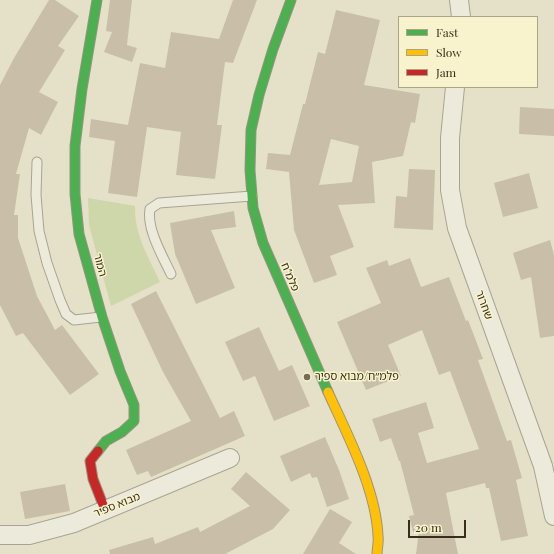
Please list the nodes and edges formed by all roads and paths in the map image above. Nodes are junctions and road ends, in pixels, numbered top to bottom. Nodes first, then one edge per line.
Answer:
1 (97, 0) edge
2 (291, 0) edge
3 (460, 0) edge
4 (461, 16) edge
5 (455, 88) edge
6 (37, 162) dead end
7 (252, 196) junction
8 (171, 274) dead end
9 (102, 317) junction
10 (230, 458) dead end
11 (105, 510) junction
12 (554, 516) edge
13 (0, 535) edge
14 (377, 554) edge

1 - 9 street, המור
2 - 7 street, פלמ"ח
3 - 4 street
5 - 12 street, שחרור
6 - 9 lane
7 - 8 lane
7 - 14 street, פלמ"ח
9 - 11 street, המור
10 - 11 street, מבוא ספיר
11 - 13 street, מבוא ספיר

